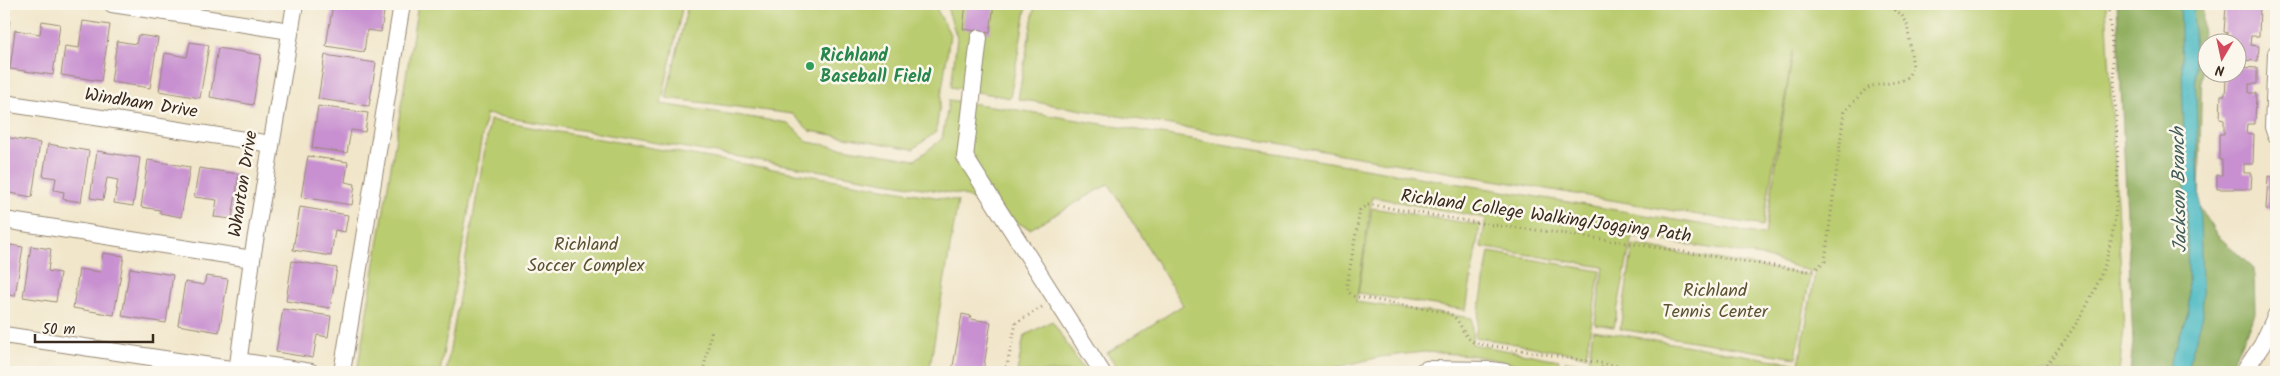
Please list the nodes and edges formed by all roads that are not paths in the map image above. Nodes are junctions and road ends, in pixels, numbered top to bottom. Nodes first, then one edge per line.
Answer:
1 (112, 4) edge
2 (295, 4) edge
3 (402, 4) edge
4 (290, 31) junction
5 (979, 38) dead end
6 (2276, 53) edge
7 (4, 103) edge
8 (2276, 136) edge
9 (271, 144) junction
10 (4, 220) edge
11 (252, 259) junction
12 (2276, 315) edge
13 (4, 335) edge
14 (237, 368) edge
15 (311, 372) edge
16 (342, 372) edge
17 (1102, 372) edge
18 (1422, 372) edge
19 (1496, 372) edge
20 (2244, 372) edge

1 - 4 street
2 - 4 street, Wharton Drive
3 - 16 street
4 - 9 street, Wharton Drive
5 - 17 street
6 - 8 street
7 - 9 street, Windham Drive
9 - 11 street, Wharton Drive
10 - 11 street
11 - 14 street, Wharton Drive
12 - 20 street
13 - 14 street
14 - 15 street
18 - 19 street

